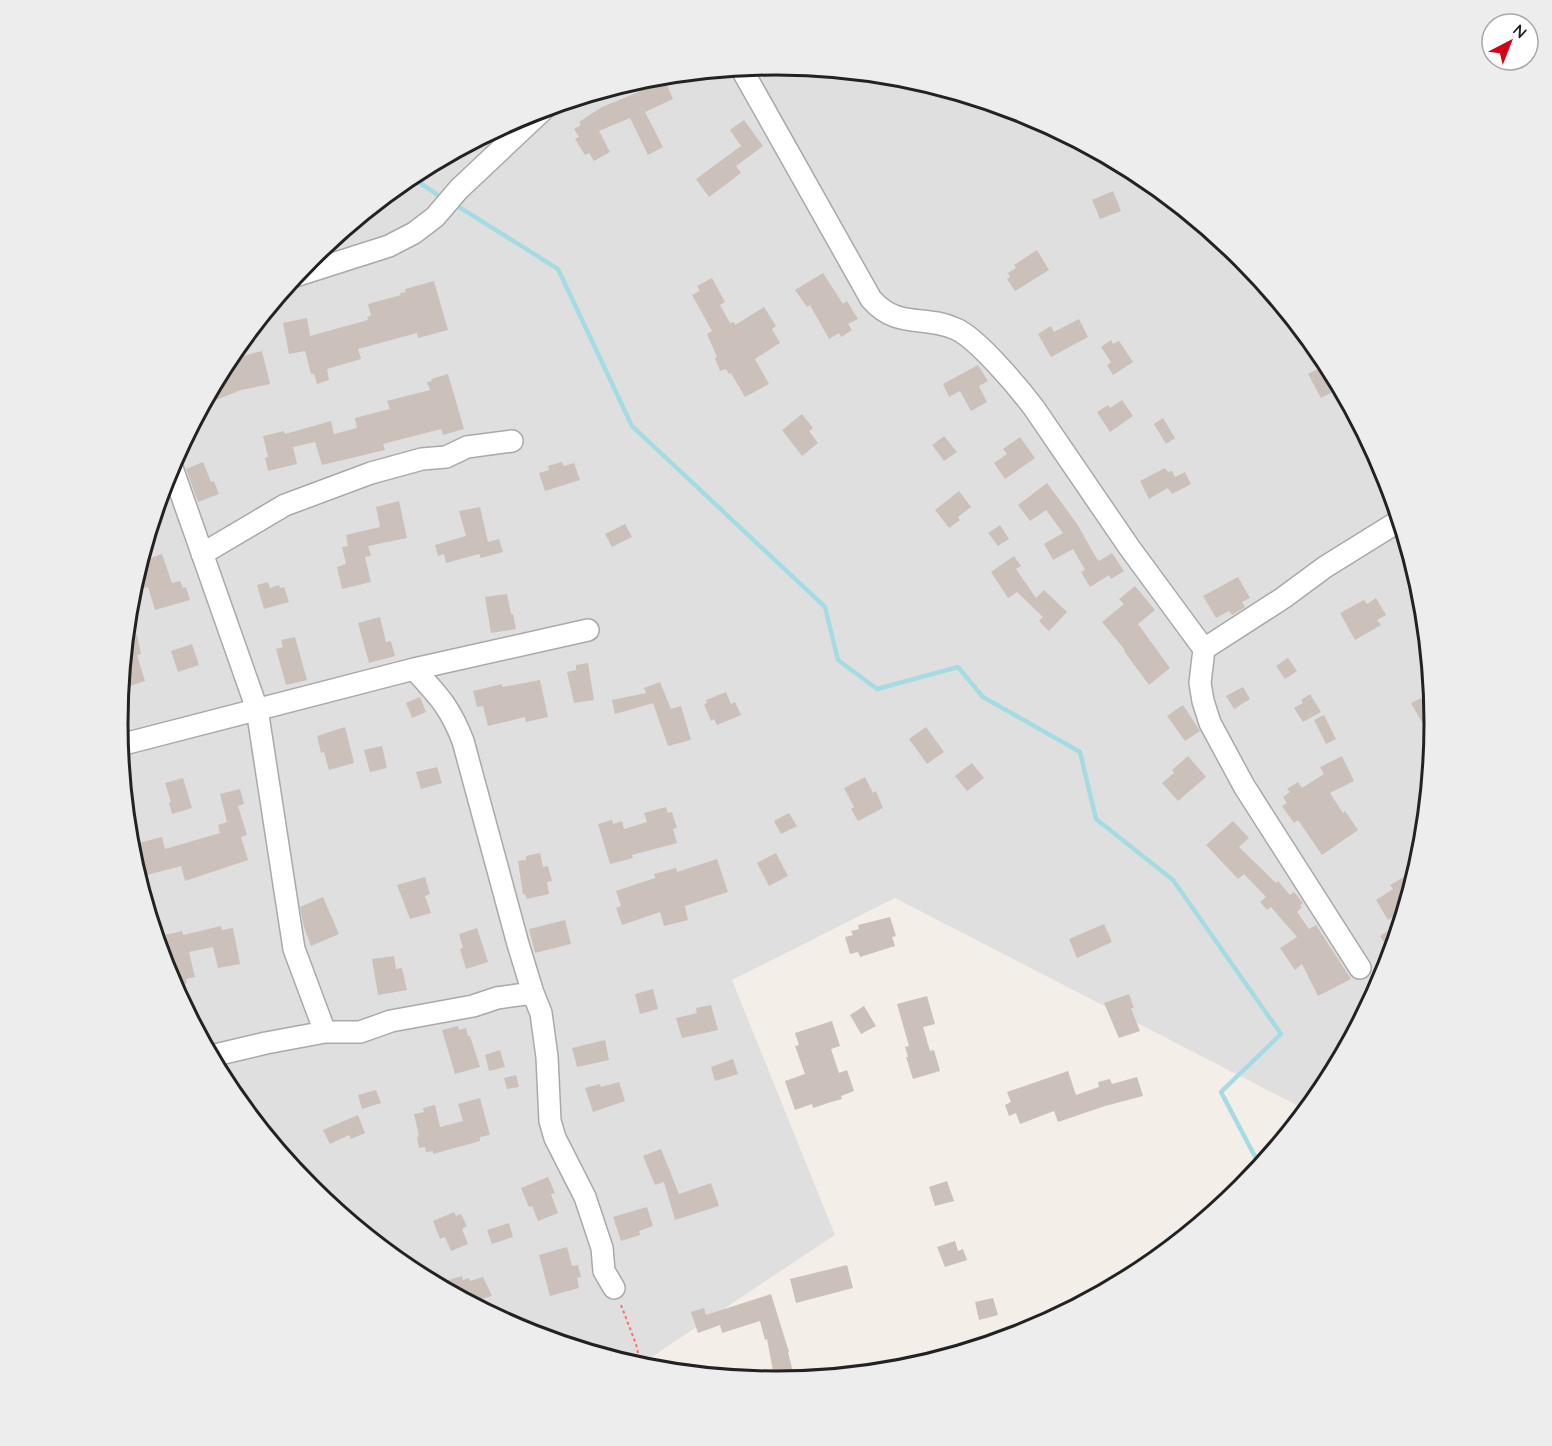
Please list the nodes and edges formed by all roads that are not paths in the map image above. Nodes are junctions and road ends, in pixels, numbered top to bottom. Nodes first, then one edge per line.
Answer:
1 (745, 76) edge
2 (528, 124) edge
3 (313, 270) edge
4 (512, 441) dead end
5 (176, 479) edge
6 (1393, 525) edge
7 (202, 554) junction
8 (588, 630) dead end
9 (1204, 649) junction
10 (414, 669) junction
11 (257, 709) junction
12 (128, 743) edge
13 (1360, 968) dead end
14 (533, 993) junction
15 (325, 1032) junction
16 (219, 1054) edge
17 (614, 1288) road end

1 - 9 street
2 - 3 street
4 - 7 street
5 - 7 street
6 - 9 street
7 - 11 street
8 - 10 street
9 - 13 street
10 - 11 street
10 - 14 street
11 - 12 street
11 - 15 street
14 - 15 street
14 - 17 street
15 - 16 street

